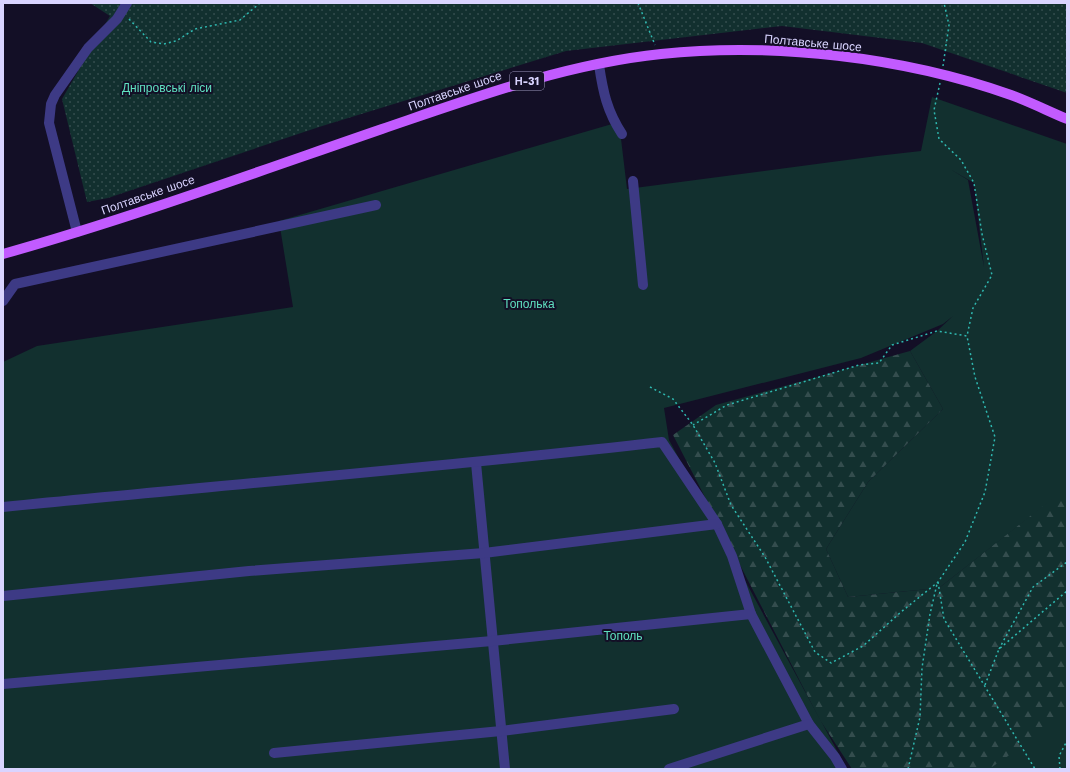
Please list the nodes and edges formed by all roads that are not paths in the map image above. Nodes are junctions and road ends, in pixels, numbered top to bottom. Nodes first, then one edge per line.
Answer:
1 (127, 3) edge
2 (599, 65) junction
3 (1067, 119) edge
4 (622, 134) dead end
5 (633, 181) dead end
6 (376, 205) dead end
7 (77, 232) junction
8 (3, 254) edge
9 (643, 285) dead end
10 (3, 301) edge
11 (476, 464) junction
12 (3, 507) edge
13 (717, 524) junction
14 (484, 553) junction
15 (3, 596) edge
16 (751, 614) junction
17 (492, 641) junction
18 (3, 684) edge
19 (674, 709) dead end
20 (809, 724) junction
21 (500, 731) junction
22 (274, 753) dead end
23 (505, 769) edge
24 (669, 769) edge
25 (842, 769) edge

1 - 7 lane
2 - 3 main road, Полтавське шосе / Н-31
2 - 4 lane
2 - 7 main road, Полтавське шосе / Н-31
5 - 9 lane
6 - 10 lane
7 - 8 main road, Полтавське шосе / Н-31
11 - 12 lane
11 - 13 lane
11 - 14 lane
13 - 14 lane
13 - 16 lane
14 - 15 lane
14 - 17 lane
16 - 17 lane
16 - 20 lane
17 - 18 lane
17 - 21 lane
19 - 21 lane
20 - 24 lane
20 - 25 lane
21 - 22 lane
21 - 23 lane

